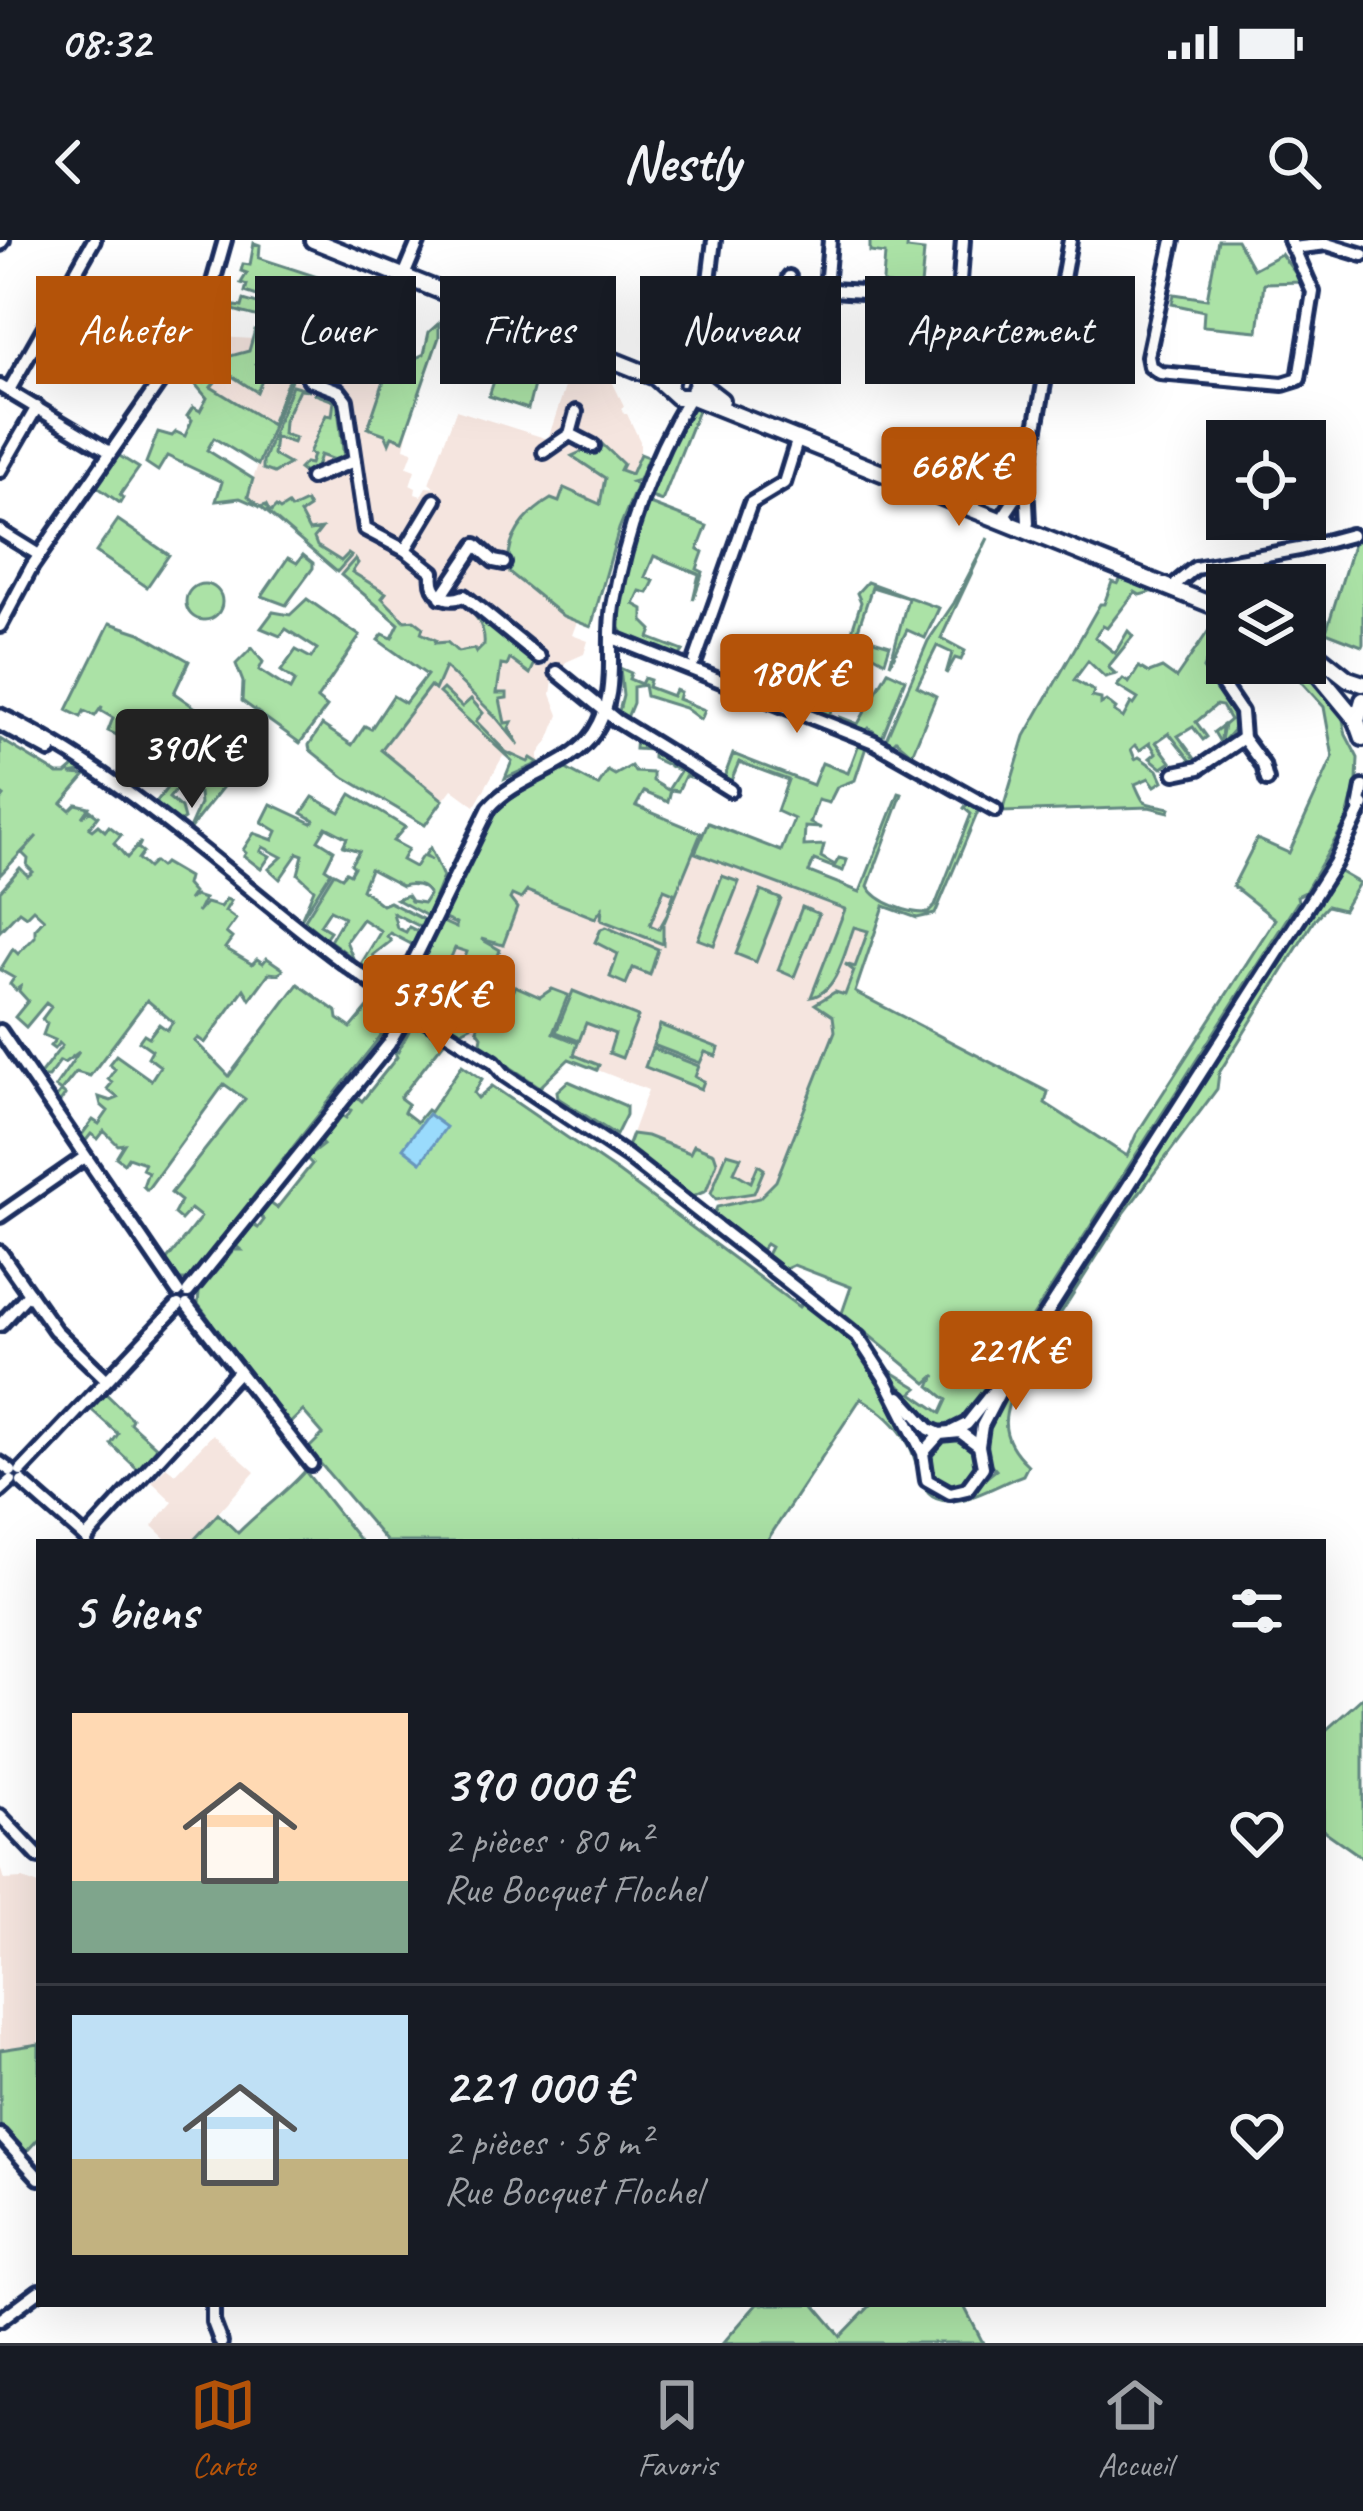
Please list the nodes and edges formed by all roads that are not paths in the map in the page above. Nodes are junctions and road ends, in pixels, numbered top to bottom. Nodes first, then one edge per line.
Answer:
1 (94, 240) edge
2 (224, 240) edge
3 (418, 240) edge
4 (713, 240) edge
5 (830, 240) edge
6 (963, 240) edge
7 (1070, 240) edge
8 (1173, 240) edge
9 (321, 241) edge
10 (1292, 244) edge
11 (1363, 255) edge
12 (405, 275) junction
13 (709, 276) edge
14 (827, 276) edge
15 (960, 276) edge
16 (640, 362) edge
17 (319, 384) edge
18 (669, 384) edge
19 (693, 384) edge
20 (695, 384) edge
21 (5, 388) edge
22 (694, 389) junction
23 (670, 390) junction
24 (37, 407) junction
25 (576, 412) dead end
26 (671, 427) junction
27 (570, 434) junction
28 (798, 438) junction
29 (593, 446) dead end
30 (110, 452) junction
31 (544, 452) dead end
32 (354, 461) junction
33 (0, 471) edge
34 (311, 478) dead end
35 (1026, 483) junction
36 (439, 504) dead end
37 (1015, 520) junction
38 (0, 531) edge
39 (1352, 535) dead end
40 (405, 550) junction
41 (39, 555) junction
42 (504, 563) dead end
43 (1177, 583) junction
44 (441, 596) junction
45 (1206, 597) edge
46 (1206, 598) edge
47 (0, 626) edge
48 (613, 638) junction
49 (538, 657) tunnel mouth
50 (695, 661) dead end
51 (1326, 664) edge
52 (556, 672) tunnel mouth
53 (1326, 677) edge
54 (1222, 684) edge
55 (1363, 684) edge
56 (1363, 700) edge
57 (605, 711) junction
58 (0, 718) edge
59 (1357, 722) junction
60 (1243, 738) junction
61 (1363, 738) edge
62 (1174, 773) dead end
63 (1267, 780) dead end
64 (1363, 787) edge
65 (730, 790) dead end
66 (995, 810) dead end
67 (1360, 811) edge
68 (394, 992) junction
69 (401, 1016) junction
70 (427, 1020) junction
71 (0, 1031) edge
72 (85, 1156) junction
73 (0, 1216) edge
74 (0, 1252) edge
75 (28, 1292) junction
76 (183, 1298) junction
77 (0, 1325) edge
78 (1012, 1368) junction
79 (238, 1372) junction
80 (106, 1378) junction
81 (886, 1380) junction
82 (946, 1432) junction
83 (979, 1447) junction
84 (922, 1453) junction
85 (310, 1464) dead end
86 (13, 1474) edge
87 (0, 1492) edge
88 (87, 1539) edge
89 (89, 1539) edge
90 (0, 1816) edge
91 (36, 1854) edge
92 (0, 2135) edge
93 (12, 2152) junction
94 (0, 2163) edge
95 (36, 2175) edge
96 (36, 2292) edge
97 (213, 2307) edge
98 (0, 2320) edge
99 (213, 2322) junction
100 (204, 2343) edge
101 (221, 2343) edge

1 - 21 street
2 - 30 street
3 - 12 street
4 - 13 street
5 - 14 street
6 - 15 street
7 - 35 street
8 - 10 street
9 - 12 main road
9 - 12 main road
10 - 11 street
12 - 16 main road
12 - 23 main road
17 - 32 street
18 - 23 main road
19 - 22 main road
20 - 22 street
21 - 24 street
22 - 23 main road
22 - 26 street
22 - 28 main road
22 - 37 main road
23 - 26 street
24 - 30 street
24 - 33 street
25 - 27 street
26 - 48 street
27 - 29 street
27 - 31 street
28 - 37 main road
28 - 50 street
30 - 41 street
32 - 34 street
32 - 40 street
35 - 37 street
35 - 37 street
36 - 40 street
37 - 43 main road
37 - 46 main road
38 - 41 street
39 - 43 street
40 - 44 street
41 - 47 street
42 - 44 street
43 - 45 main road
44 - 49 street
48 - 57 street
48 - 66 street
51 - 55 main road
52 - 57 street
53 - 59 main road
54 - 60 street
56 - 59 main road
57 - 65 street
57 - 68 street
58 - 68 street
59 - 61 main road
60 - 62 street
60 - 63 street
64 - 67 street
67 - 78 street
68 - 69 street
68 - 69 street
69 - 70 street
69 - 70 street
69 - 76 street
70 - 81 street
71 - 72 street
72 - 73 street
72 - 76 street
74 - 75 street
75 - 77 street
75 - 80 street
76 - 79 street
76 - 80 street
78 - 82 street
78 - 83 street
79 - 85 street
79 - 89 street
80 - 86 street
81 - 82 street
81 - 84 street
82 - 83 street
82 - 84 street
83 - 84 street
86 - 87 street
86 - 88 street
90 - 91 street
92 - 93 street
93 - 94 street
93 - 95 street
96 - 98 street
97 - 99 street
99 - 100 street
99 - 101 street

